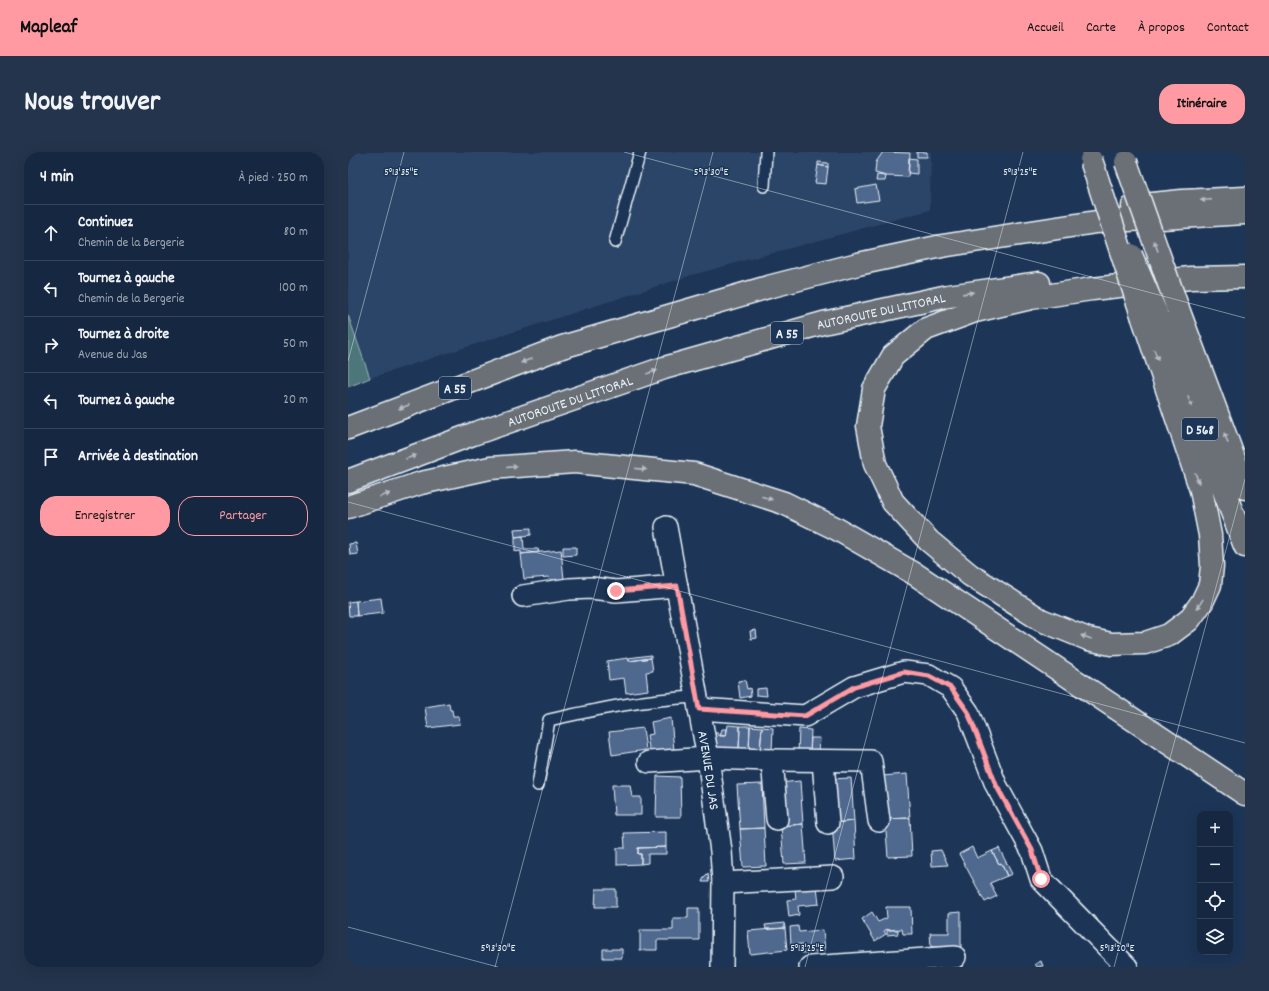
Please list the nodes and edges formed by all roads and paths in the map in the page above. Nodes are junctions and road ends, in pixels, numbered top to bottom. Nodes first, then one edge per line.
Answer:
1 (640, 152) edge
2 (766, 152) edge
3 (1124, 155) edge
4 (1089, 156) edge
5 (764, 186) dead end
6 (1245, 198) edge
7 (1245, 213) edge
8 (615, 242) dead end
9 (1245, 265) edge
10 (1245, 277) edge
11 (1150, 315) junction
12 (562, 347) junction
13 (348, 428) edge
14 (348, 481) edge
15 (1245, 488) edge
16 (348, 507) edge
17 (666, 527) dead end
18 (1245, 546) edge
19 (677, 586) junction
20 (523, 596) dead end
21 (698, 703) junction
22 (708, 758) junction
23 (772, 760) junction
24 (823, 761) junction
25 (649, 762) dead end
26 (538, 785) dead end
27 (1245, 794) edge
28 (777, 819) dead end
29 (879, 821) dead end
30 (828, 824) dead end
31 (833, 876) dead end
32 (724, 883) junction
33 (955, 957) dead end
34 (722, 967) edge
35 (810, 967) edge
36 (1127, 967) edge

1 - 8 lane
2 - 5 lane
15 -> 3 main road, D 568, bridge
4 - 11 main road, bridge
6 -> 12 main road
7 - 12 main road, A 55
14 -> 9 main road, AUTOROUTE DU LITTORAL / A 55
11 -> 10 main road
11 -> 18 main road, D 568
12 -> 13 main road, A 55
16 -> 27 main road
17 - 19 street, AVENUE DU JAS
19 - 20 street
19 - 21 street, AVENUE DU JAS
21 - 22 street, AVENUE DU JAS
21 - 26 lane
21 - 36 street
22 - 23 street
22 - 25 street
22 - 32 street, AVENUE DU JAS
23 - 24 street
23 - 28 street
24 - 29 street
24 - 30 street
31 - 32 street
32 - 34 street, AVENUE DU JAS
33 - 35 street

